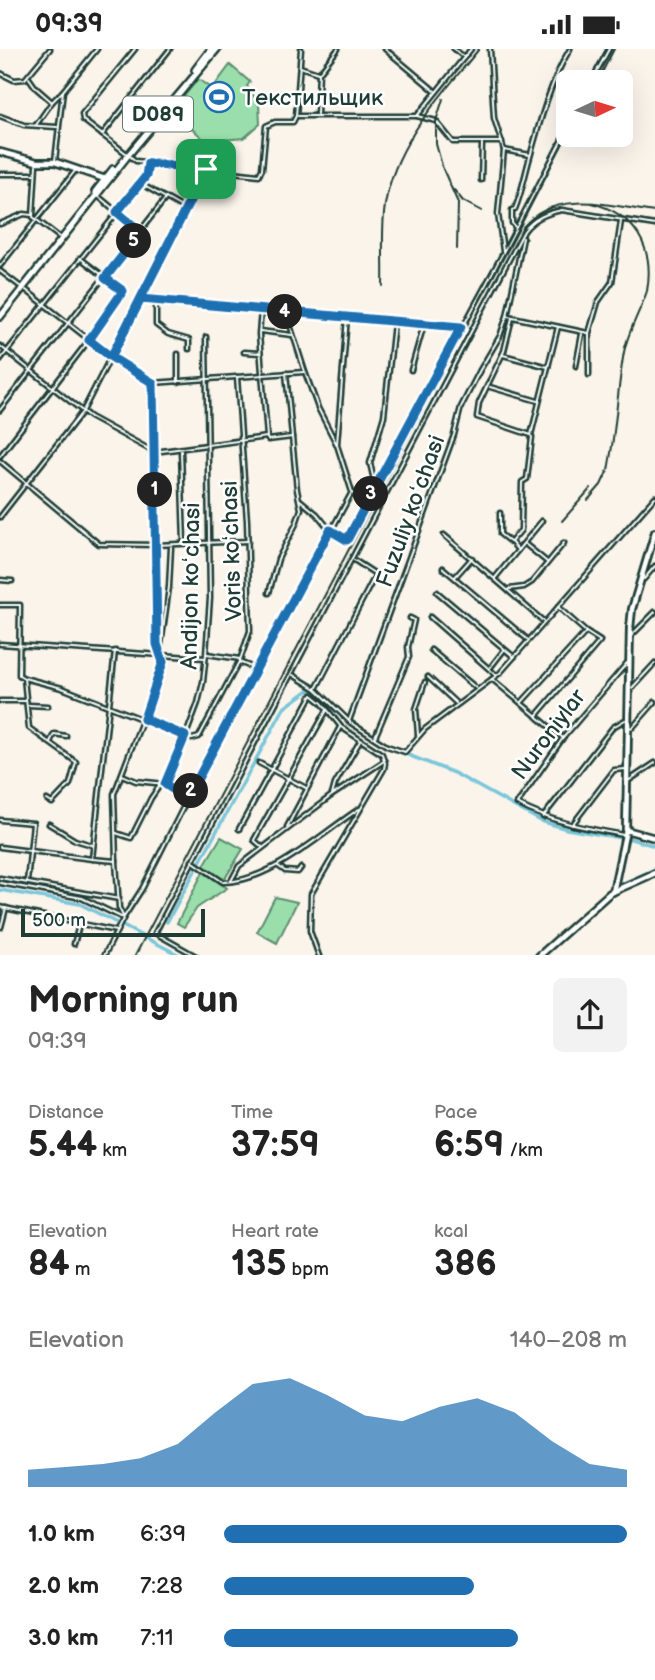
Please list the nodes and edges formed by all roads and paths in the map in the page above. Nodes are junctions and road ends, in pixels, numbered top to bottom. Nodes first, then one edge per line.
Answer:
1 (50, 49) edge
2 (97, 49) edge
3 (135, 49) edge
4 (170, 49) edge
5 (211, 49) edge
6 (217, 49) edge
7 (301, 49) edge
8 (338, 49) edge
9 (384, 49) edge
10 (454, 49) edge
11 (471, 49) edge
12 (491, 49) edge
13 (570, 49) edge
14 (609, 49) edge
15 (464, 58) junction
16 (300, 67) junction
17 (598, 70) edge
18 (0, 73) edge
19 (319, 73) junction
20 (28, 77) junction
21 (63, 91) junction
22 (436, 92) junction
23 (52, 102) junction
24 (296, 116) junction
25 (316, 116) junction
26 (417, 116) junction
27 (0, 117) edge
28 (36, 125) junction
29 (58, 127) junction
30 (102, 135) junction
31 (503, 142) junction
32 (482, 143) junction
33 (558, 147) edge
34 (504, 150) junction
35 (0, 152) edge
36 (127, 154) junction
37 (531, 155) junction
38 (37, 162) junction
39 (55, 162) junction
40 (148, 163) junction
41 (76, 168) junction
42 (206, 169) junction
43 (0, 174) edge
44 (35, 174) junction
45 (105, 179) junction
46 (481, 180) dead end
47 (140, 184) junction
48 (97, 195) junction
49 (166, 198) junction
50 (186, 210) junction
51 (117, 212) junction
52 (33, 216) junction
53 (37, 220) junction
54 (621, 221) junction
55 (0, 224) edge
56 (655, 225) edge
57 (516, 227) junction
58 (141, 232) junction
59 (524, 233) junction
60 (59, 239) junction
61 (503, 251) junction
62 (80, 258) junction
63 (0, 266) edge
64 (0, 271) edge
65 (105, 278) junction
66 (22, 287) junction
67 (141, 299) junction
68 (156, 302) junction
69 (44, 305) junction
70 (261, 310) junction
71 (286, 312) junction
72 (0, 315) edge
73 (507, 316) junction
74 (347, 317) junction
75 (512, 318) junction
76 (395, 321) junction
77 (425, 323) junction
78 (68, 324) junction
79 (461, 327) junction
80 (558, 327) junction
81 (259, 331) junction
82 (582, 333) junction
83 (589, 333) junction
84 (292, 335) junction
85 (206, 337) dead end
86 (89, 340) junction
87 (0, 346) edge
88 (189, 349) dead end
89 (7, 351) junction
90 (244, 352) dead end
91 (260, 353) junction
92 (178, 354) dead end
93 (502, 355) junction
94 (111, 357) junction
95 (0, 360) edge
96 (576, 366) dead end
97 (548, 367) junction
98 (411, 370) dead end
99 (31, 371) junction
100 (286, 372) junction
101 (305, 372) junction
102 (262, 375) junction
103 (589, 375) dead end
104 (237, 377) junction
105 (206, 380) junction
106 (153, 383) junction
107 (178, 383) junction
108 (53, 387) junction
109 (488, 387) junction
110 (539, 401) junction
111 (0, 410) edge
112 (83, 411) junction
113 (531, 435) junction
114 (267, 437) junction
115 (292, 437) junction
116 (241, 441) junction
117 (337, 445) junction
118 (207, 446) junction
119 (181, 450) junction
120 (154, 452) junction
121 (0, 456) edge
122 (0, 461) edge
123 (26, 483) junction
124 (376, 486) junction
125 (352, 492) junction
126 (655, 497) edge
127 (300, 500) junction
128 (363, 508) junction
129 (500, 513) dead end
130 (0, 517) edge
131 (542, 521) dead end
132 (330, 530) junction
133 (655, 534) edge
134 (444, 535) dead end
135 (248, 541) junction
136 (184, 543) junction
137 (208, 543) junction
138 (510, 543) junction
139 (524, 543) junction
140 (564, 543) dead end
141 (156, 545) junction
142 (171, 545) junction
143 (518, 550) junction
144 (472, 558) junction
145 (353, 560) junction
146 (547, 562) junction
147 (655, 566) edge
148 (443, 568) dead end
149 (454, 577) junction
150 (495, 578) junction
151 (0, 580) edge
152 (12, 581) dead end
153 (640, 582) junction
154 (508, 589) junction
155 (437, 592) dead end
156 (269, 593) dead end
157 (0, 605) edge
158 (557, 606) junction
159 (655, 612) edge
160 (430, 617) dead end
161 (410, 618) dead end
162 (544, 621) junction
163 (586, 632) junction
164 (629, 637) junction
165 (528, 640) junction
166 (0, 644) edge
167 (20, 645) junction
168 (505, 649) junction
169 (431, 650) dead end
170 (115, 651) junction
171 (160, 653) junction
172 (206, 656) junction
173 (514, 657) junction
174 (240, 661) junction
175 (628, 662) junction
176 (655, 663) edge
177 (489, 668) junction
178 (257, 669) junction
179 (292, 675) junction
180 (497, 675) junction
181 (428, 677) dead end
182 (24, 678) junction
183 (492, 678) junction
184 (425, 682) dead end
185 (316, 689) junction
186 (477, 689) junction
187 (627, 689) junction
188 (0, 701) edge
189 (26, 701) junction
190 (655, 702) edge
191 (521, 703) junction
192 (457, 704) junction
193 (26, 705) junction
194 (108, 705) junction
195 (48, 706) dead end
196 (327, 709) junction
197 (536, 716) junction
198 (144, 719) junction
199 (349, 720) junction
200 (627, 720) junction
201 (340, 726) junction
202 (627, 728) junction
203 (418, 735) junction
204 (66, 736) dead end
205 (185, 736) junction
206 (374, 738) junction
207 (563, 738) junction
208 (360, 740) junction
209 (50, 743) junction
210 (385, 760) junction
211 (259, 763) dead end
212 (655, 763) edge
213 (271, 769) junction
214 (627, 769) junction
215 (121, 775) junction
216 (288, 779) junction
217 (627, 782) junction
218 (165, 784) junction
219 (306, 788) junction
220 (331, 796) junction
221 (187, 799) junction
222 (47, 800) dead end
223 (360, 808) junction
224 (542, 817) junction
225 (0, 820) edge
226 (49, 824) dead end
227 (571, 826) junction
228 (239, 829) dead end
229 (287, 829) junction
230 (115, 832) junction
231 (626, 833) junction
232 (655, 838) edge
233 (94, 846) junction
234 (0, 847) edge
235 (263, 847) junction
236 (31, 851) junction
237 (92, 859) junction
238 (116, 861) junction
239 (193, 862) junction
240 (277, 866) junction
241 (301, 868) dead end
242 (655, 873) edge
243 (0, 878) edge
244 (231, 881) junction
245 (0, 883) edge
246 (27, 883) junction
247 (613, 892) junction
248 (119, 899) junction
249 (0, 907) edge
250 (6, 908) junction
251 (123, 919) junction
252 (79, 923) junction
253 (1, 927) edge
254 (118, 930) junction
255 (74, 944) dead end
256 (104, 955) edge
257 (196, 955) edge
258 (319, 955) edge
259 (539, 955) edge

1 - 20 street
2 - 21 street
3 - 30 street
4 - 30 street
5 - 36 main road, D089
6 - 36 main road, D089
7 - 16 street
8 - 19 street
9 - 22 street
10 - 15 street
11 - 15 street
12 - 31 street
13 - 37 street
14 - 17 street
15 - 22 street
16 - 19 street
16 - 24 street
18 - 20 street
19 - 25 street
20 - 23 street
21 - 23 street
21 - 29 street
22 - 26 street
23 - 28 street
24 - 25 street
24 - 42 street
25 - 26 street
26 - 32 street
27 - 28 street
28 - 29 street
29 - 39 street
30 - 36 street
31 - 32 street
31 - 34 street
32 - 46 street
33 - 57 street
34 - 37 street
34 - 61 street
35 - 38 main road
36 - 40 street
36 - 45 main road, D089
36 - 48 main road, D089
37 - 57 street
38 - 39 main road
38 - 44 street
39 - 41 main road
40 - 42 street
40 - 47 street
41 - 45 main road
41 - 53 street
42 - 50 street
43 - 44 street
44 - 52 street
45 - 60 main road, D089
47 - 49 street
47 - 51 street
48 - 51 street
48 - 66 main road, D089
49 - 50 street
49 - 58 street
50 - 67 street
51 - 58 street
51 - 62 street
52 - 53 street
52 - 55 street
53 - 60 street
53 - 63 street
54 - 56 street
54 - 59 street
54 - 83 street
57 - 61 street
58 - 65 street
59 - 73 street, Fuzuliy koʻchasi
59 - 145 street
60 - 66 main road, D089
61 - 79 street
62 - 65 street
62 - 69 street
64 - 66 street
65 - 78 street
65 - 86 street
66 - 69 street
66 - 72 main road, D089
67 - 68 street
67 - 94 street
68 - 70 street
68 - 88 street
69 - 78 street
69 - 89 street
70 - 71 street
70 - 81 street
71 - 74 street
71 - 84 street
73 - 75 street
73 - 199 street, Fuzuliy koʻchasi
74 - 76 street
74 - 117 street
75 - 80 street
75 - 93 street
76 - 77 street
76 - 124 street
77 - 79 street
77 - 98 street
78 - 86 street
78 - 99 street
79 - 124 street
80 - 82 street
80 - 97 street
81 - 84 street
81 - 91 street
82 - 83 street
82 - 96 street
83 - 103 street
84 - 101 street
85 - 105 street, Andijon koʻchasi
86 - 94 street
86 - 108 street
87 - 89 street
89 - 95 street
89 - 99 street
90 - 91 street
91 - 102 street
92 - 107 street
93 - 97 street
93 - 109 street
94 - 106 street
94 - 112 street
97 - 110 street
99 - 108 street
99 - 111 street
100 - 101 street
100 - 102 street
100 - 115 street
101 - 117 street
102 - 104 street
102 - 114 street
104 - 105 street
104 - 116 street, Voris koʻchasi
105 - 107 street
105 - 118 street, Andijon koʻchasi
106 - 107 street
106 - 120 street
108 - 112 street
108 - 121 street
109 - 110 street
109 - 113 street
110 - 113 street
112 - 120 street
112 - 123 street
113 - 138 street
114 - 115 street
114 - 116 street
115 - 127 street
116 - 118 street
116 - 135 street, Voris koʻchasi
117 - 125 street
118 - 119 street
118 - 137 street, Andijon koʻchasi
119 - 120 street
119 - 136 street
120 - 141 street
122 - 123 street
123 - 130 street
123 - 141 street
124 - 128 street
125 - 128 street
125 - 132 street
126 - 158 street
127 - 132 street
127 - 156 street
128 - 132 street
129 - 138 street
131 - 139 street
132 - 178 street
133 - 153 main road
134 - 144 street
135 - 137 street
135 - 174 street, Voris koʻchasi
136 - 137 street
136 - 142 street
137 - 172 street, Andijon koʻchasi
138 - 143 street
139 - 143 street
139 - 146 street
140 - 146 street
141 - 142 street
141 - 171 street
142 - 171 street
143 - 150 street
144 - 149 street
144 - 150 street
145 - 179 street
145 - 185 street
146 - 154 street
147 - 153 street
148 - 149 street
149 - 165 street
150 - 154 street
151 - 152 street
153 - 164 main road
154 - 162 street
155 - 168 street
157 - 167 street
158 - 162 street
158 - 163 street
159 - 164 street
160 - 177 street
161 - 206 street
162 - 165 street
163 - 191 street
163 - 197 street
164 - 175 main road
165 - 173 street
166 - 167 street
167 - 170 street
167 - 182 street
168 - 173 street
168 - 177 street
169 - 186 street
170 - 171 street
170 - 194 street
171 - 172 street
171 - 198 street
172 - 174 street
172 - 205 street, Andijon koʻchasi
173 - 180 street
174 - 178 street
174 - 205 street, Voris koʻchasi
175 - 187 main road
175 - 207 street, Nuroniylar
176 - 187 street
177 - 180 street
178 - 221 street
179 - 185 street
179 - 239 street
180 - 183 street
181 - 192 street
182 - 189 street
182 - 194 street
183 - 186 street
183 - 191 street
184 - 203 street
185 - 199 street
186 - 192 street
187 - 200 main road
188 - 189 street
189 - 193 street
190 - 202 street
191 - 197 street
192 - 203 street
193 - 195 street
193 - 209 street
194 - 198 street
194 - 233 street
196 - 201 street
196 - 213 street
196 - 216 street
197 - 207 street
198 - 205 street
198 - 215 street
199 - 206 street
200 - 202 main road
200 - 224 street
201 - 208 street
201 - 219 street
202 - 214 main road
203 - 206 street
204 - 209 street
205 - 218 street, Andijon koʻchasi
207 - 224 street, Nuroniylar
208 - 210 street
208 - 220 street
209 - 222 street
210 - 220 street
210 - 223 street
211 - 213 street
212 - 217 street
213 - 216 street
213 - 228 street
214 - 217 main road
214 - 227 street
215 - 218 street
215 - 230 street
216 - 219 street
216 - 235 street
217 - 231 main road
218 - 221 street
218 - 230 street, Andijon koʻchasi
219 - 229 street
220 - 229 street
221 - 251 street
223 - 240 street
223 - 258 street
224 - 227 street, Nuroniylar
225 - 236 street
226 - 233 street
227 - 231 street, Nuroniylar
229 - 235 street
230 - 238 street
231 - 232 main road
231 - 247 main road
233 - 237 street
234 - 236 street
235 - 244 street
236 - 237 street
236 - 246 street
237 - 238 street
238 - 248 street
239 - 244 street
239 - 257 street
240 - 241 street
240 - 244 street
242 - 247 main road
243 - 246 street
245 - 251 street
246 - 248 street
247 - 259 main road
248 - 251 street
249 - 250 street
250 - 252 street
250 - 253 street
251 - 254 street
252 - 254 street
252 - 255 street
254 - 256 street

